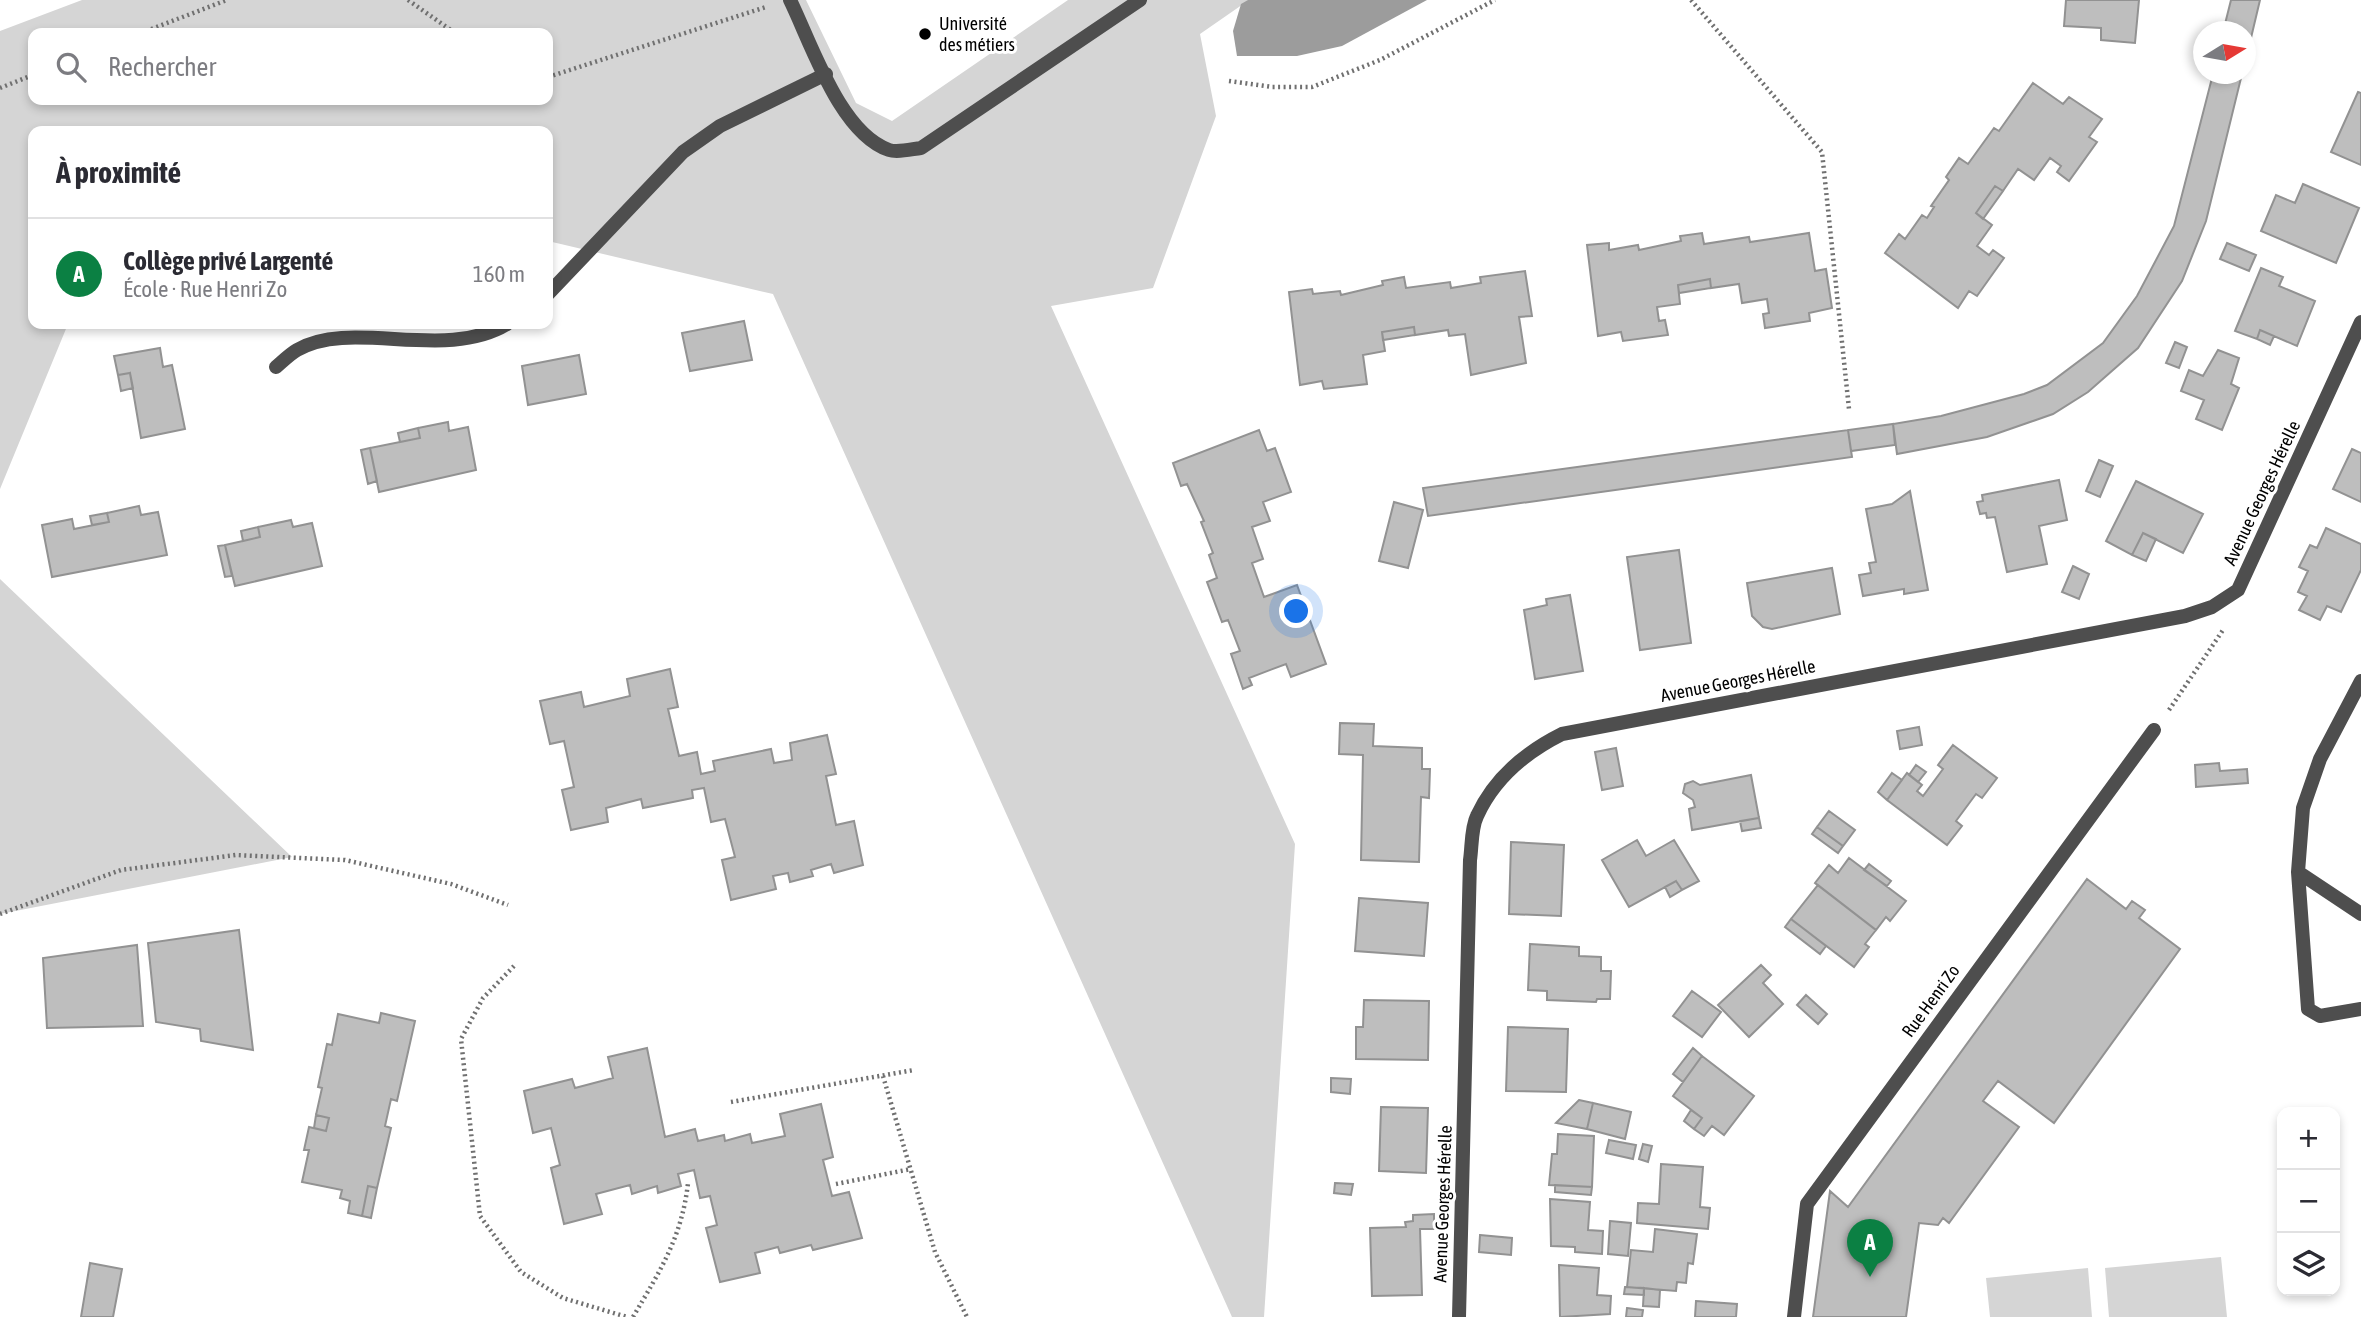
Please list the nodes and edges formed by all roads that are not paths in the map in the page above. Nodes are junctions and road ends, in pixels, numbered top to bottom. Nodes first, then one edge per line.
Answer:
1 (790, 0) edge
2 (1140, 0) edge
3 (826, 75) junction
4 (553, 290) edge
5 (2361, 322) edge
6 (494, 329) edge
7 (276, 367) dead end
8 (2361, 681) edge
9 (2154, 730) dead end
10 (2298, 872) junction
11 (2361, 914) edge
12 (2361, 1009) edge
13 (1459, 1317) edge
14 (1794, 1317) edge

1 - 3 street
2 - 3 street
3 - 4 street
5 - 13 street, Avenue Georges Hérelle
6 - 7 street
8 - 10 street
9 - 14 street, Rue Henri Zo
10 - 11 street
10 - 12 street

